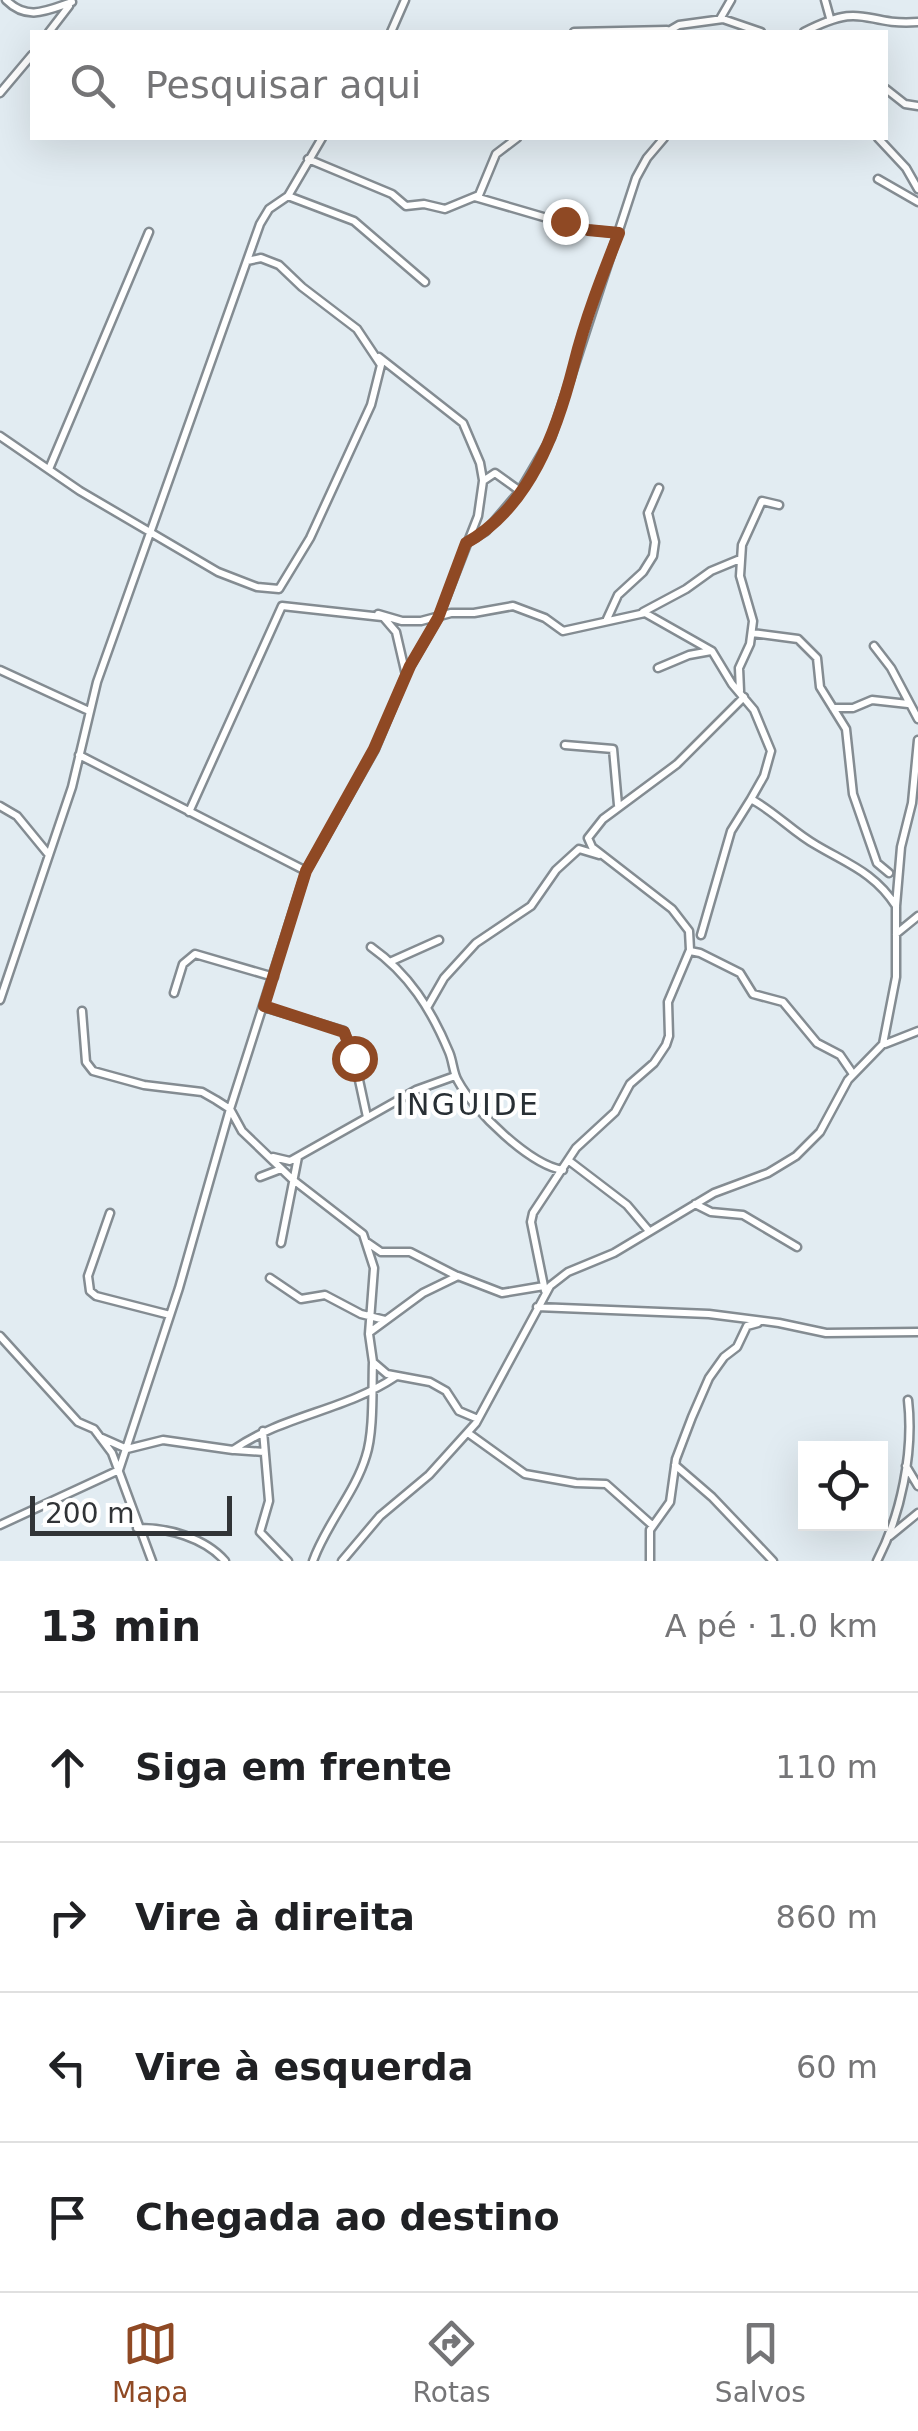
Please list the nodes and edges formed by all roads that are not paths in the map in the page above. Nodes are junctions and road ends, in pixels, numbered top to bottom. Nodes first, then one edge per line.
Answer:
1 (6, 0) edge
2 (405, 0) edge
3 (731, 0) edge
4 (824, 0) edge
5 (73, 1) edge
6 (830, 18) junction
7 (719, 20) junction
8 (918, 22) edge
9 (51, 30) edge
10 (392, 30) edge
11 (670, 30) edge
12 (715, 30) edge
13 (756, 30) edge
14 (808, 30) edge
15 (30, 57) edge
16 (888, 91) edge
17 (0, 95) edge
18 (918, 106) edge
19 (321, 140) edge
20 (514, 140) edge
21 (662, 140) edge
22 (880, 140) edge
23 (308, 160) junction
24 (878, 179) dead end
25 (918, 188) edge
26 (288, 196) junction
27 (476, 197) junction
28 (918, 202) edge
29 (149, 232) dead end
30 (619, 233) junction
31 (246, 261) junction
32 (425, 282) dead end
33 (377, 356) junction
34 (0, 436) edge
35 (480, 463) junction
36 (49, 469) junction
37 (495, 473) junction
38 (483, 481) junction
39 (659, 488) dead end
40 (520, 491) junction
41 (779, 505) dead end
42 (152, 532) junction
43 (466, 543) junction
44 (741, 559) junction
45 (643, 612) junction
46 (383, 618) junction
47 (438, 618) junction
48 (606, 620) junction
49 (752, 633) junction
50 (874, 646) dead end
51 (712, 651) junction
52 (658, 668) dead end
53 (0, 670) edge
54 (406, 676) junction
55 (742, 695) junction
56 (908, 704) junction
57 (832, 708) junction
58 (88, 710) junction
59 (918, 719) edge
60 (918, 740) edge
61 (564, 744) dead end
62 (78, 755) junction
63 (752, 800) junction
64 (0, 806) edge
65 (618, 806) junction
66 (189, 812) junction
67 (31, 832) junction
68 (57, 833) junction
69 (900, 855) junction
70 (49, 856) junction
71 (604, 856) junction
72 (306, 871) junction
73 (889, 873) junction
74 (874, 878) junction
75 (896, 906) junction
76 (918, 916) edge
77 (702, 934) dead end
78 (896, 934) junction
79 (440, 940) dead end
80 (371, 947) dead end
81 (690, 951) junction
82 (391, 962) junction
83 (274, 977) junction
84 (174, 993) dead end
85 (0, 1000) edge
86 (264, 1006) junction
87 (427, 1007) junction
88 (82, 1010) dead end
89 (889, 1018) junction
90 (918, 1031) edge
91 (904, 1034) junction
92 (884, 1044) junction
93 (853, 1074) junction
94 (455, 1076) junction
95 (230, 1108) junction
96 (367, 1117) junction
97 (268, 1154) junction
98 (298, 1156) junction
99 (568, 1160) junction
100 (282, 1168) junction
101 (563, 1170) junction
102 (260, 1178) dead end
103 (292, 1178) junction
104 (695, 1204) junction
105 (110, 1213) dead end
106 (648, 1231) junction
107 (368, 1243) junction
108 (281, 1244) dead end
109 (798, 1247) dead end
110 (458, 1276) junction
111 (270, 1278) dead end
112 (544, 1289) junction
113 (538, 1308) junction
114 (370, 1314) junction
115 (170, 1315) junction
116 (386, 1320) junction
117 (764, 1321) junction
118 (918, 1332) edge
119 (369, 1334) junction
120 (0, 1336) edge
121 (373, 1362) junction
122 (396, 1376) junction
123 (371, 1393) junction
124 (908, 1400) dead end
125 (478, 1419) junction
126 (263, 1430) junction
127 (468, 1433) junction
128 (100, 1437) junction
129 (127, 1448) junction
130 (233, 1450) junction
131 (264, 1452) junction
132 (905, 1464) junction
133 (675, 1465) junction
134 (118, 1470) junction
135 (918, 1486) edge
136 (918, 1513) edge
137 (652, 1525) junction
138 (0, 1526) edge
139 (137, 1528) junction
140 (889, 1536) junction
141 (152, 1561) edge
142 (225, 1561) edge
143 (288, 1561) edge
144 (313, 1561) edge
145 (342, 1561) edge
146 (650, 1561) edge
147 (773, 1561) edge
148 (877, 1561) edge

1 - 5 street
2 - 10 street
3 - 7 street
4 - 6 street
5 - 9 street
6 - 8 street
6 - 14 street
7 - 11 street
7 - 12 street
7 - 13 street
15 - 17 street
16 - 18 street
19 - 23 street
20 - 27 street
21 - 30 street
22 - 25 street
23 - 26 street
23 - 27 street
24 - 28 street
26 - 31 street
26 - 32 street
27 - 30 street
29 - 36 street
30 - 40 street
31 - 33 street
31 - 42 street
33 - 35 street
33 - 42 street
34 - 36 street
35 - 37 street
35 - 38 street
36 - 42 street
37 - 38 street
37 - 40 street
38 - 43 street
39 - 48 street
40 - 43 street
41 - 44 street
42 - 58 street
43 - 47 street
44 - 45 street
44 - 49 street
45 - 48 street
45 - 51 street
46 - 47 street
46 - 54 street
46 - 66 street
47 - 48 street
47 - 54 street
49 - 55 street
49 - 57 street
50 - 56 street
51 - 52 street
51 - 55 street
53 - 58 street
54 - 72 street
55 - 63 street
55 - 65 street
56 - 57 street
56 - 59 street
57 - 73 street
58 - 62 street
60 - 69 street
61 - 65 street
62 - 66 street
62 - 68 street
63 - 74 street
63 - 77 street
64 - 67 street
65 - 71 street
66 - 72 street
67 - 68 street
67 - 70 street
68 - 70 street
69 - 73 street
69 - 75 street
70 - 85 street
71 - 81 street
71 - 87 street
72 - 83 street
73 - 74 street
74 - 75 street
75 - 78 street
76 - 78 street
78 - 89 street
79 - 82 street
80 - 82 street
81 - 93 street
81 - 99 street
82 - 87 street
83 - 84 street
83 - 86 street
86 - 95 street
86 - 96 street
87 - 94 street
88 - 95 street
89 - 91 street
89 - 92 street
90 - 91 street
91 - 92 street
92 - 93 street
93 - 104 street
94 - 96 street
94 - 101 street
95 - 97 street
95 - 115 street
96 - 98 street
97 - 98 street
97 - 100 street
98 - 103 street
99 - 101 street
99 - 106 street
100 - 102 street
100 - 103 street
101 - 112 street
103 - 107 street
103 - 108 street
104 - 106 street
104 - 109 street
105 - 115 street
106 - 112 street
107 - 110 street
107 - 114 street
110 - 112 street
110 - 116 street
111 - 114 street
112 - 113 street
113 - 117 street
113 - 125 street
114 - 116 street
114 - 119 street
115 - 129 street
116 - 119 street
117 - 118 street
117 - 133 street
119 - 121 street
120 - 128 street
121 - 122 street
121 - 123 street
122 - 123 street
122 - 125 street
123 - 126 street
123 - 144 street
124 - 132 street
125 - 127 street
126 - 130 street
126 - 131 street
127 - 137 street
127 - 145 street
128 - 129 street
128 - 134 street
129 - 130 street
129 - 134 street
130 - 131 street
131 - 143 street
132 - 135 street
132 - 140 street
133 - 137 street
133 - 147 street
134 - 138 street
134 - 139 street
136 - 140 street
137 - 146 street
139 - 141 street
139 - 142 street
140 - 148 street

